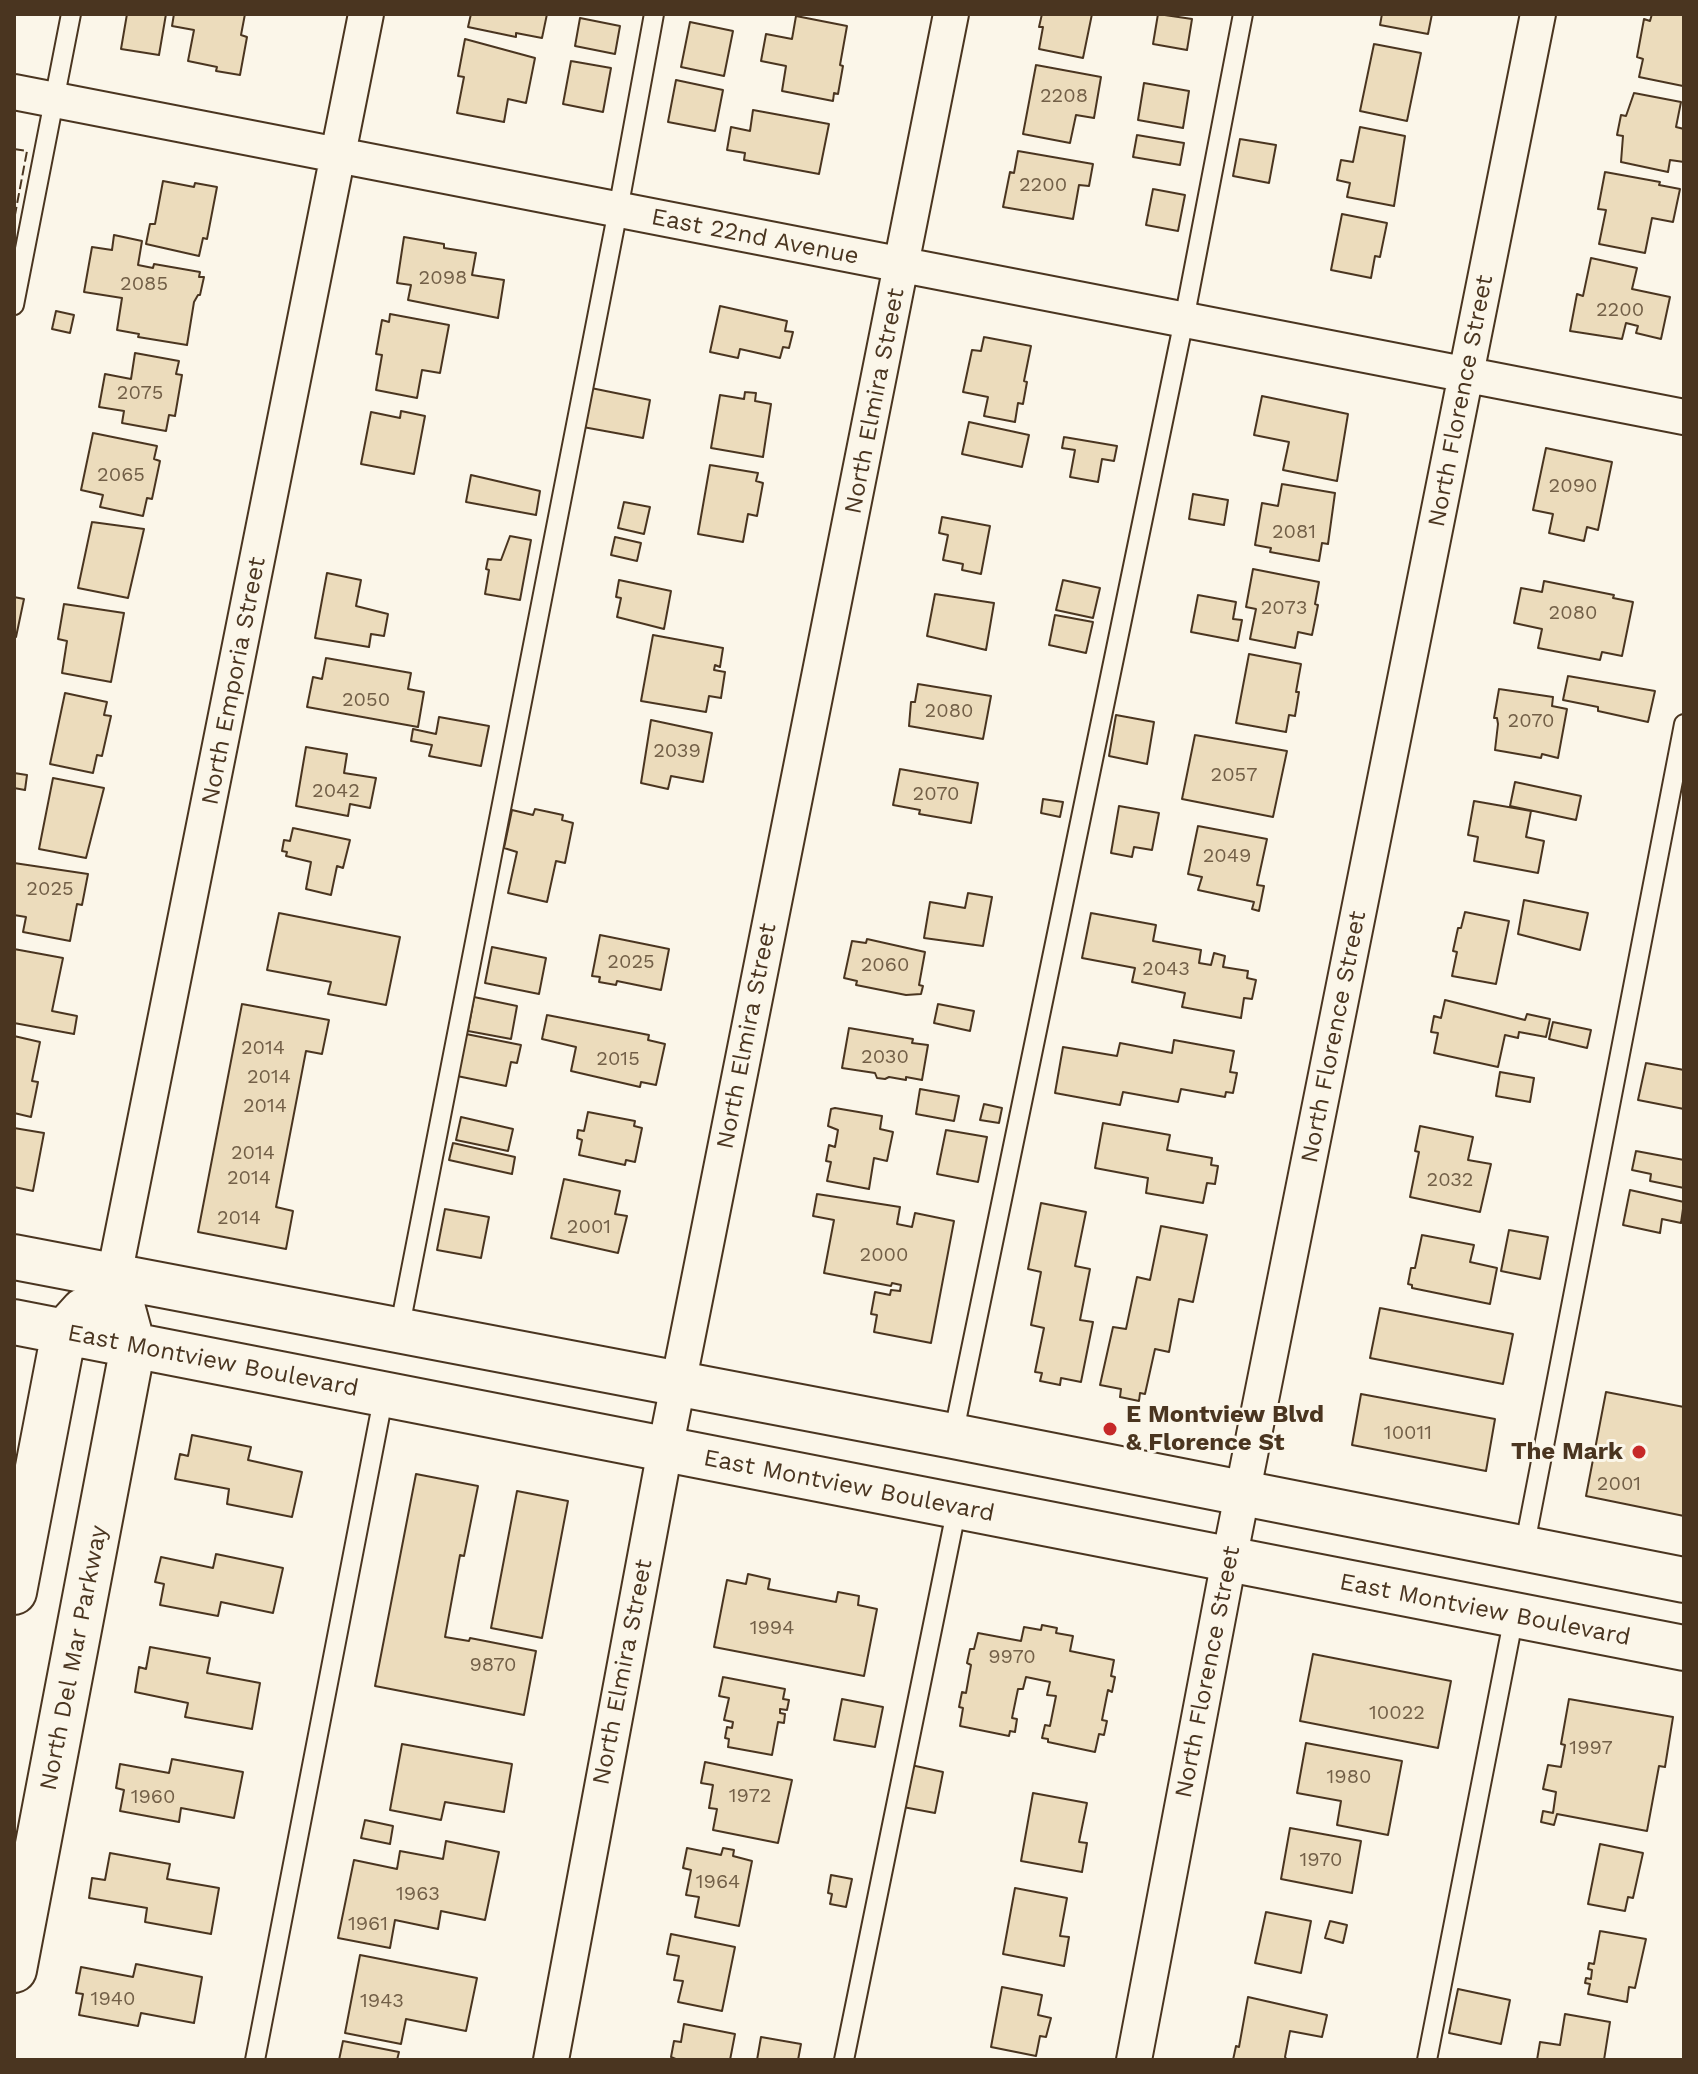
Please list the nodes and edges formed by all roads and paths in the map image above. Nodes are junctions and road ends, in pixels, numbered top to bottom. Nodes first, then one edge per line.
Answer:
1 (71, 14) edge
2 (366, 14) edge
3 (654, 14) edge
4 (951, 14) edge
5 (1243, 14) edge
6 (1538, 14) edge
7 (14, 92) edge
8 (55, 100) junction
9 (339, 156) junction
10 (618, 210) junction
11 (902, 265) junction
12 (14, 305) edge
13 (1184, 320) junction
14 (1467, 375) junction
15 (1684, 417) edge
16 (1684, 724) edge
17 (14, 1257) edge
18 (114, 1276) junction
19 (14, 1322) edge
20 (399, 1331) junction
21 (64, 1332) junction
22 (133, 1346) junction
23 (679, 1384) junction
24 (384, 1394) junction
25 (953, 1436) junction
26 (665, 1450) junction
27 (1243, 1494) junction
28 (957, 1507) junction
29 (1524, 1549) junction
30 (1229, 1560) junction
31 (1684, 1580) edge
32 (14, 1592) edge
33 (1514, 1616) junction
34 (1684, 1648) edge
35 (14, 1970) edge
36 (255, 2060) edge
37 (551, 2060) edge
38 (844, 2060) edge
39 (1134, 2060) edge
40 (1427, 2060) edge

1 - 8 lane
2 - 9 street, North Emporia Street
3 - 10 lane
4 - 11 street, North Elmira Street
5 - 13 lane
6 - 14 street, North Florence Street
7 - 8 street, East 22nd Avenue
8 - 9 street, East 22nd Avenue
8 - 12 lane
9 - 10 street, East 22nd Avenue
9 - 18 street, North Emporia Street
10 - 11 street, East 22nd Avenue
10 - 20 lane
11 - 13 street, East 22nd Avenue
11 - 23 street, North Elmira Street
13 - 14 street, East 22nd Avenue
13 - 25 lane
14 - 15 street, East 22nd Avenue
14 - 27 street, North Florence Street
16 - 29 lane
17 - 18 main road
18 - 20 main road
18 - 21 main road
18 - 22 main road, North Emporia Street
19 - 21 main road, East Montview Boulevard
20 - 23 main road
21 - 22 main road, East Montview Boulevard
21 - 32 main road
22 - 24 main road, East Montview Boulevard
22 - 35 main road, North Del Mar Parkway
23 - 25 main road
23 - 26 street, North Elmira Street
24 - 26 main road, East Montview Boulevard
24 - 36 lane
25 - 27 main road
26 - 28 main road, East Montview Boulevard
26 - 37 street, North Elmira Street
27 - 29 main road
27 - 30 street, North Florence Street
28 - 30 main road, East Montview Boulevard
28 - 38 lane
29 - 31 main road
30 - 33 main road, East Montview Boulevard
30 - 39 street, North Florence Street
33 - 34 main road, East Montview Boulevard
33 - 40 lane

